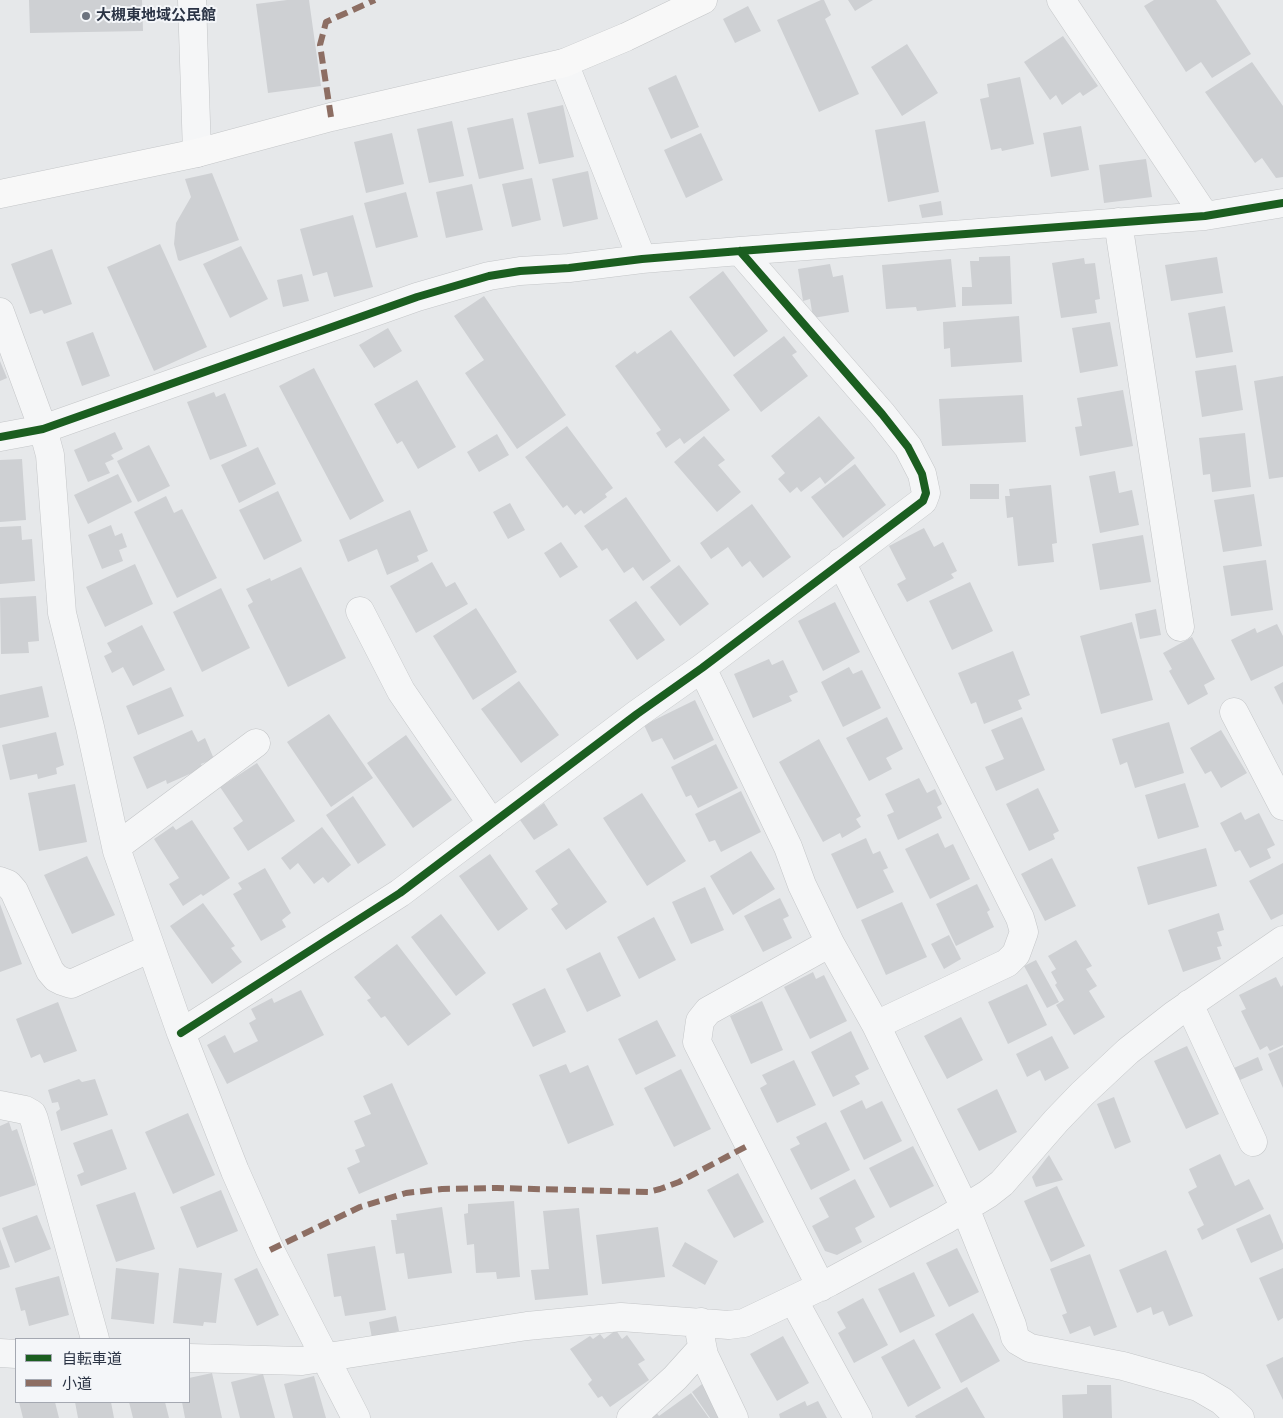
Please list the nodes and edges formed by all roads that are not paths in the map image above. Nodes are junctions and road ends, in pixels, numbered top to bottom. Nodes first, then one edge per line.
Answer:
1 (192, 0) edge
2 (703, 0) edge
3 (1061, 0) edge
4 (564, 63) junction
5 (198, 153) junction
6 (0, 194) edge
7 (1283, 202) edge
8 (1205, 216) junction
9 (1118, 222) junction
10 (740, 251) junction
11 (642, 259) junction
12 (0, 312) edge
13 (43, 429) junction
14 (0, 437) edge
15 (841, 562) junction
16 (360, 611) dead end
17 (1180, 627) dead end
18 (702, 668) junction
19 (1234, 712) dead end
20 (256, 743) dead end
21 (1283, 806) edge
22 (492, 824) junction
23 (116, 847) junction
24 (0, 881) edge
25 (1283, 940) edge
26 (830, 943) junction
27 (151, 948) junction
28 (1189, 1004) junction
29 (876, 1025) junction
30 (181, 1033) junction
31 (0, 1105) edge
32 (1253, 1142) dead end
33 (965, 1208) junction
34 (821, 1287) junction
35 (794, 1301) junction
36 (702, 1335) junction
37 (95, 1338) edge
38 (0, 1353) edge
39 (15, 1354) edge
40 (325, 1357) junction
41 (190, 1358) edge
42 (356, 1418) edge
43 (631, 1418) edge
44 (734, 1418) edge
45 (858, 1418) edge
46 (1240, 1418) edge

1 - 5 street
2 - 4 street
3 - 8 street
4 - 5 street
4 - 11 street
5 - 6 street
7 - 8 street
8 - 9 street
9 - 10 street
9 - 17 street
10 - 11 street
10 - 15 street
11 - 13 street
12 - 13 street
13 - 14 street
13 - 23 street
15 - 18 street
15 - 29 street
16 - 22 street
18 - 22 street
18 - 26 street
19 - 21 street
20 - 23 street
22 - 30 street
23 - 27 street
24 - 27 street
25 - 28 street
26 - 29 street
26 - 34 street
27 - 30 street
28 - 32 street
28 - 33 street
29 - 33 street
30 - 40 street
31 - 37 street
33 - 34 street
33 - 46 street
34 - 35 street
35 - 36 street
35 - 45 street
36 - 40 street
36 - 43 street
36 - 44 street
38 - 39 street
40 - 41 street
40 - 42 street

